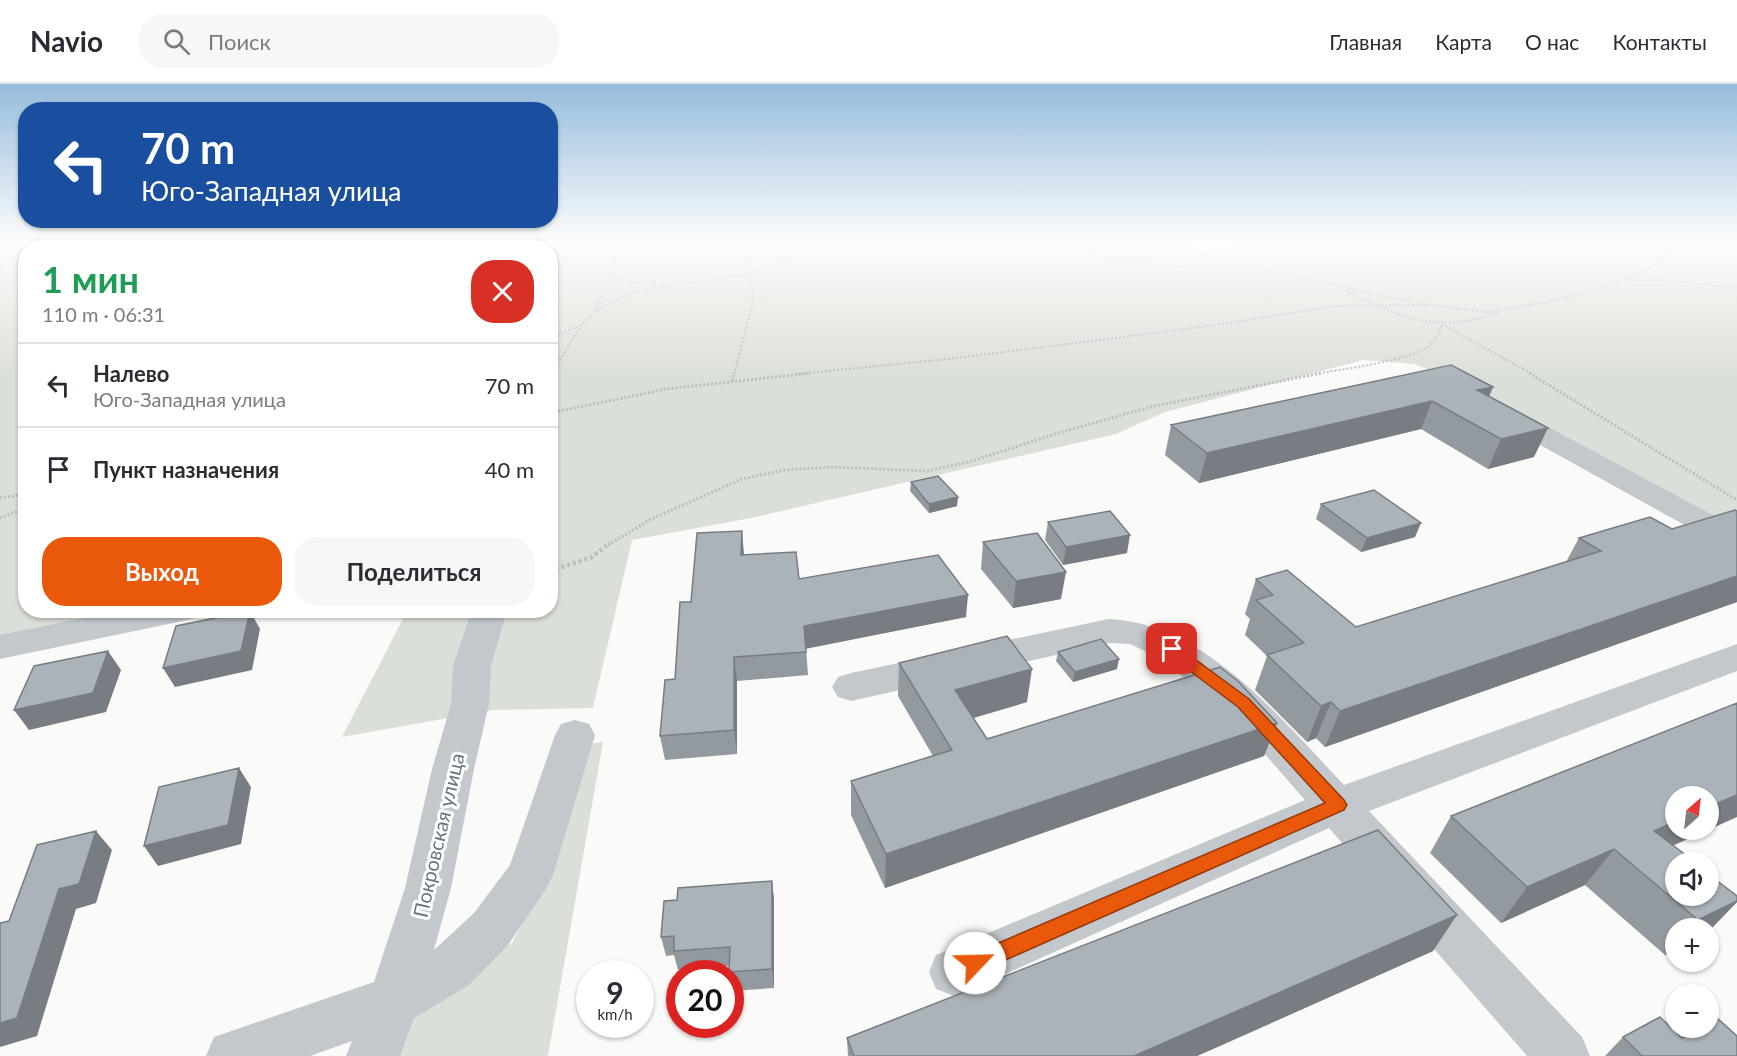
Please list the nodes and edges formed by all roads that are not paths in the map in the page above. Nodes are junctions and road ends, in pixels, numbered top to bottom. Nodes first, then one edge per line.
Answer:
1 (1484, 404) edge
2 (1737, 541) edge
3 (143, 618) edge
4 (487, 618) edge
5 (0, 647) edge
6 (1737, 657) edge
7 (851, 687) dead end
8 (575, 735) dead end
9 (1338, 805) junction
10 (954, 972) dead end
11 (394, 1001) junction
12 (232, 1056) edge
13 (373, 1056) edge
14 (1563, 1056) edge

1 - 2 street
3 - 5 street
4 - 11 street, Покровская улица
6 - 9 street
7 - 9 street
8 - 11 street
9 - 10 street
9 - 14 street
11 - 12 street
11 - 13 street, Покровская улица

